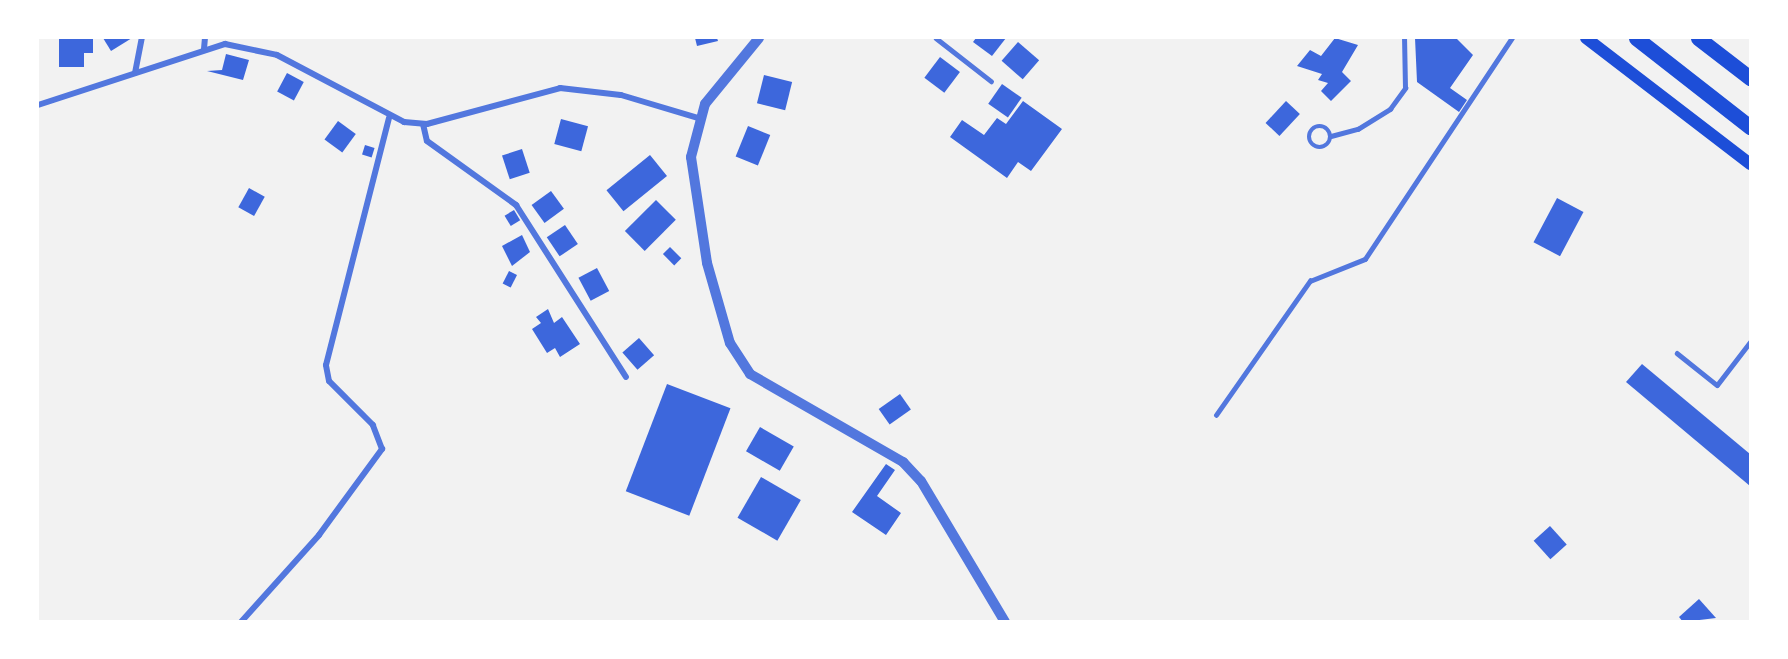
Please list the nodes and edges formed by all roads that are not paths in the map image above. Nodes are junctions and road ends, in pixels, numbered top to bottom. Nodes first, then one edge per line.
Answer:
1 (142, 38) edge
2 (205, 38) edge
3 (759, 38) edge
4 (936, 38) edge
5 (1404, 38) edge
6 (1512, 38) edge
7 (1586, 38) edge
8 (1636, 38) edge
9 (1698, 38) edge
10 (204, 49) junction
11 (135, 74) junction
12 (1750, 78) edge
13 (991, 81) dead end
14 (38, 105) edge
15 (389, 118) junction
16 (698, 118) junction
17 (423, 124) junction
18 (1750, 127) edge
19 (1331, 136) junction
20 (1750, 164) edge
21 (1750, 342) edge
22 (1677, 352) dead end
23 (626, 377) dead end
24 (1216, 415) dead end
25 (241, 621) edge
26 (1005, 621) edge

1 - 11 street
2 - 10 street
3 - 16 street
4 - 13 lane
5 - 19 lane
6 - 24 lane
7 - 20 main road
8 - 18 highway
9 - 12 highway
10 - 11 street
10 - 15 street
11 - 14 street
15 - 17 street
15 - 25 street
16 - 17 street
16 - 26 street
17 - 23 street
19 - 19 lane
21 - 22 lane

